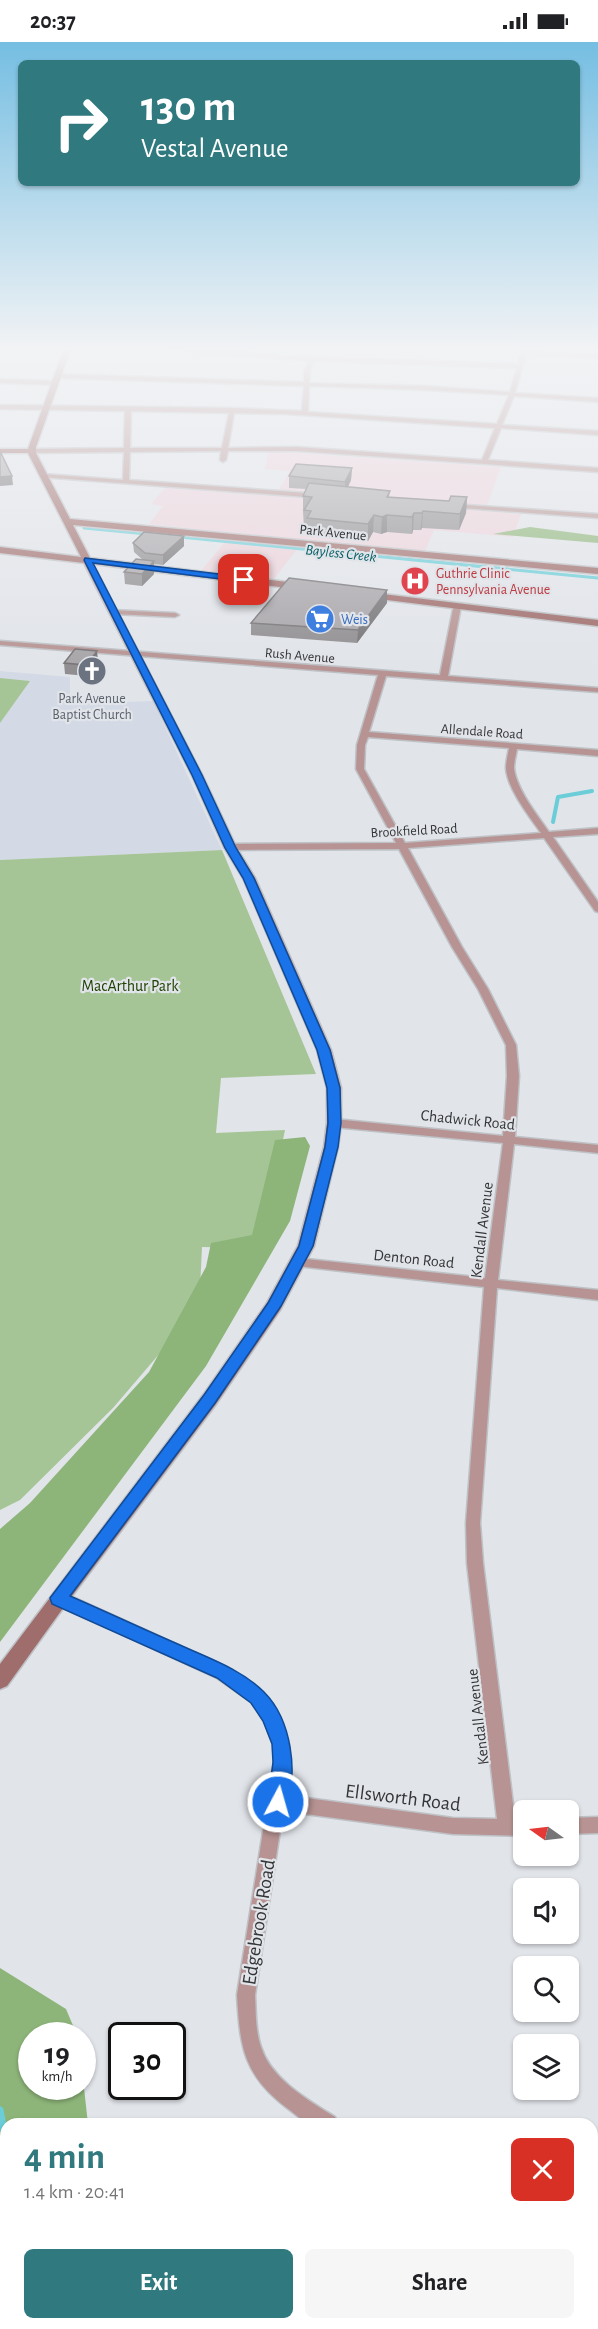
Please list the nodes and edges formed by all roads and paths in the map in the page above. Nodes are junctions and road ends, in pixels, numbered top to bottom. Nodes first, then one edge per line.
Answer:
1 (34, 455) edge
2 (127, 455) edge
3 (223, 455) edge
4 (387, 455) edge
5 (487, 455) edge
6 (223, 460) dead end
7 (484, 462) junction
8 (598, 470) edge
9 (43, 476) junction
10 (126, 481) junction
11 (324, 496) edge
12 (446, 505) edge
13 (598, 516) edge
14 (66, 522) junction
15 (0, 550) edge
16 (88, 560) junction
17 (598, 572) edge
18 (319, 589) edge
19 (351, 593) edge
20 (457, 606) junction
21 (114, 612) junction
22 (175, 615) dead end
23 (598, 623) edge
24 (0, 643) edge
25 (137, 654) junction
26 (382, 675) junction
27 (443, 679) junction
28 (598, 690) edge
29 (364, 734) junction
30 (513, 747) junction
31 (598, 753) edge
32 (598, 831) edge
33 (548, 834) junction
34 (403, 846) junction
35 (230, 848) junction
36 (598, 909) edge
37 (334, 1123) junction
38 (509, 1140) junction
39 (598, 1149) edge
40 (297, 1262) junction
41 (491, 1283) junction
42 (598, 1295) edge
43 (58, 1598) junction
44 (0, 1680) edge
45 (278, 1802) junction
46 (513, 1815) edge
47 (598, 1825) edge
48 (579, 1826) edge
49 (513, 1828) edge
50 (319, 2118) edge

1 - 9 street
2 - 10 street
3 - 6 street
4 - 7 street
5 - 7 street
7 - 8 street
9 - 10 street
9 - 14 street
10 - 11 street
12 - 13 street
14 - 16 street
14 - 17 street, Park Avenue
15 - 16 street
16 - 18 street
16 - 21 street
19 - 20 street
20 - 23 street
20 - 27 street
21 - 22 street
21 - 25 street
24 - 25 street, Rush Avenue
25 - 26 street, Rush Avenue
25 - 35 street
26 - 27 street, Rush Avenue
26 - 29 street, Kendall Avenue
27 - 28 street, Rush Avenue
29 - 30 street, Allendale Road
29 - 34 street, Kendall Avenue
30 - 31 street, Allendale Road
30 - 33 street
32 - 33 street, Brookfield Road
33 - 34 street, Brookfield Road
33 - 36 street
34 - 35 street, Brookfield Road
34 - 38 street, Kendall Avenue
35 - 37 street
37 - 38 street, Chadwick Road
37 - 40 street
38 - 39 street, Chadwick Road
38 - 41 street, Kendall Avenue
40 - 41 street, Denton Road
40 - 43 street
41 - 42 street, Denton Road
41 - 46 street, Kendall Avenue
43 - 44 street
43 - 45 street, Edgebrook Road
45 - 49 street, Ellsworth Road
45 - 50 street, Edgebrook Road
47 - 48 street

